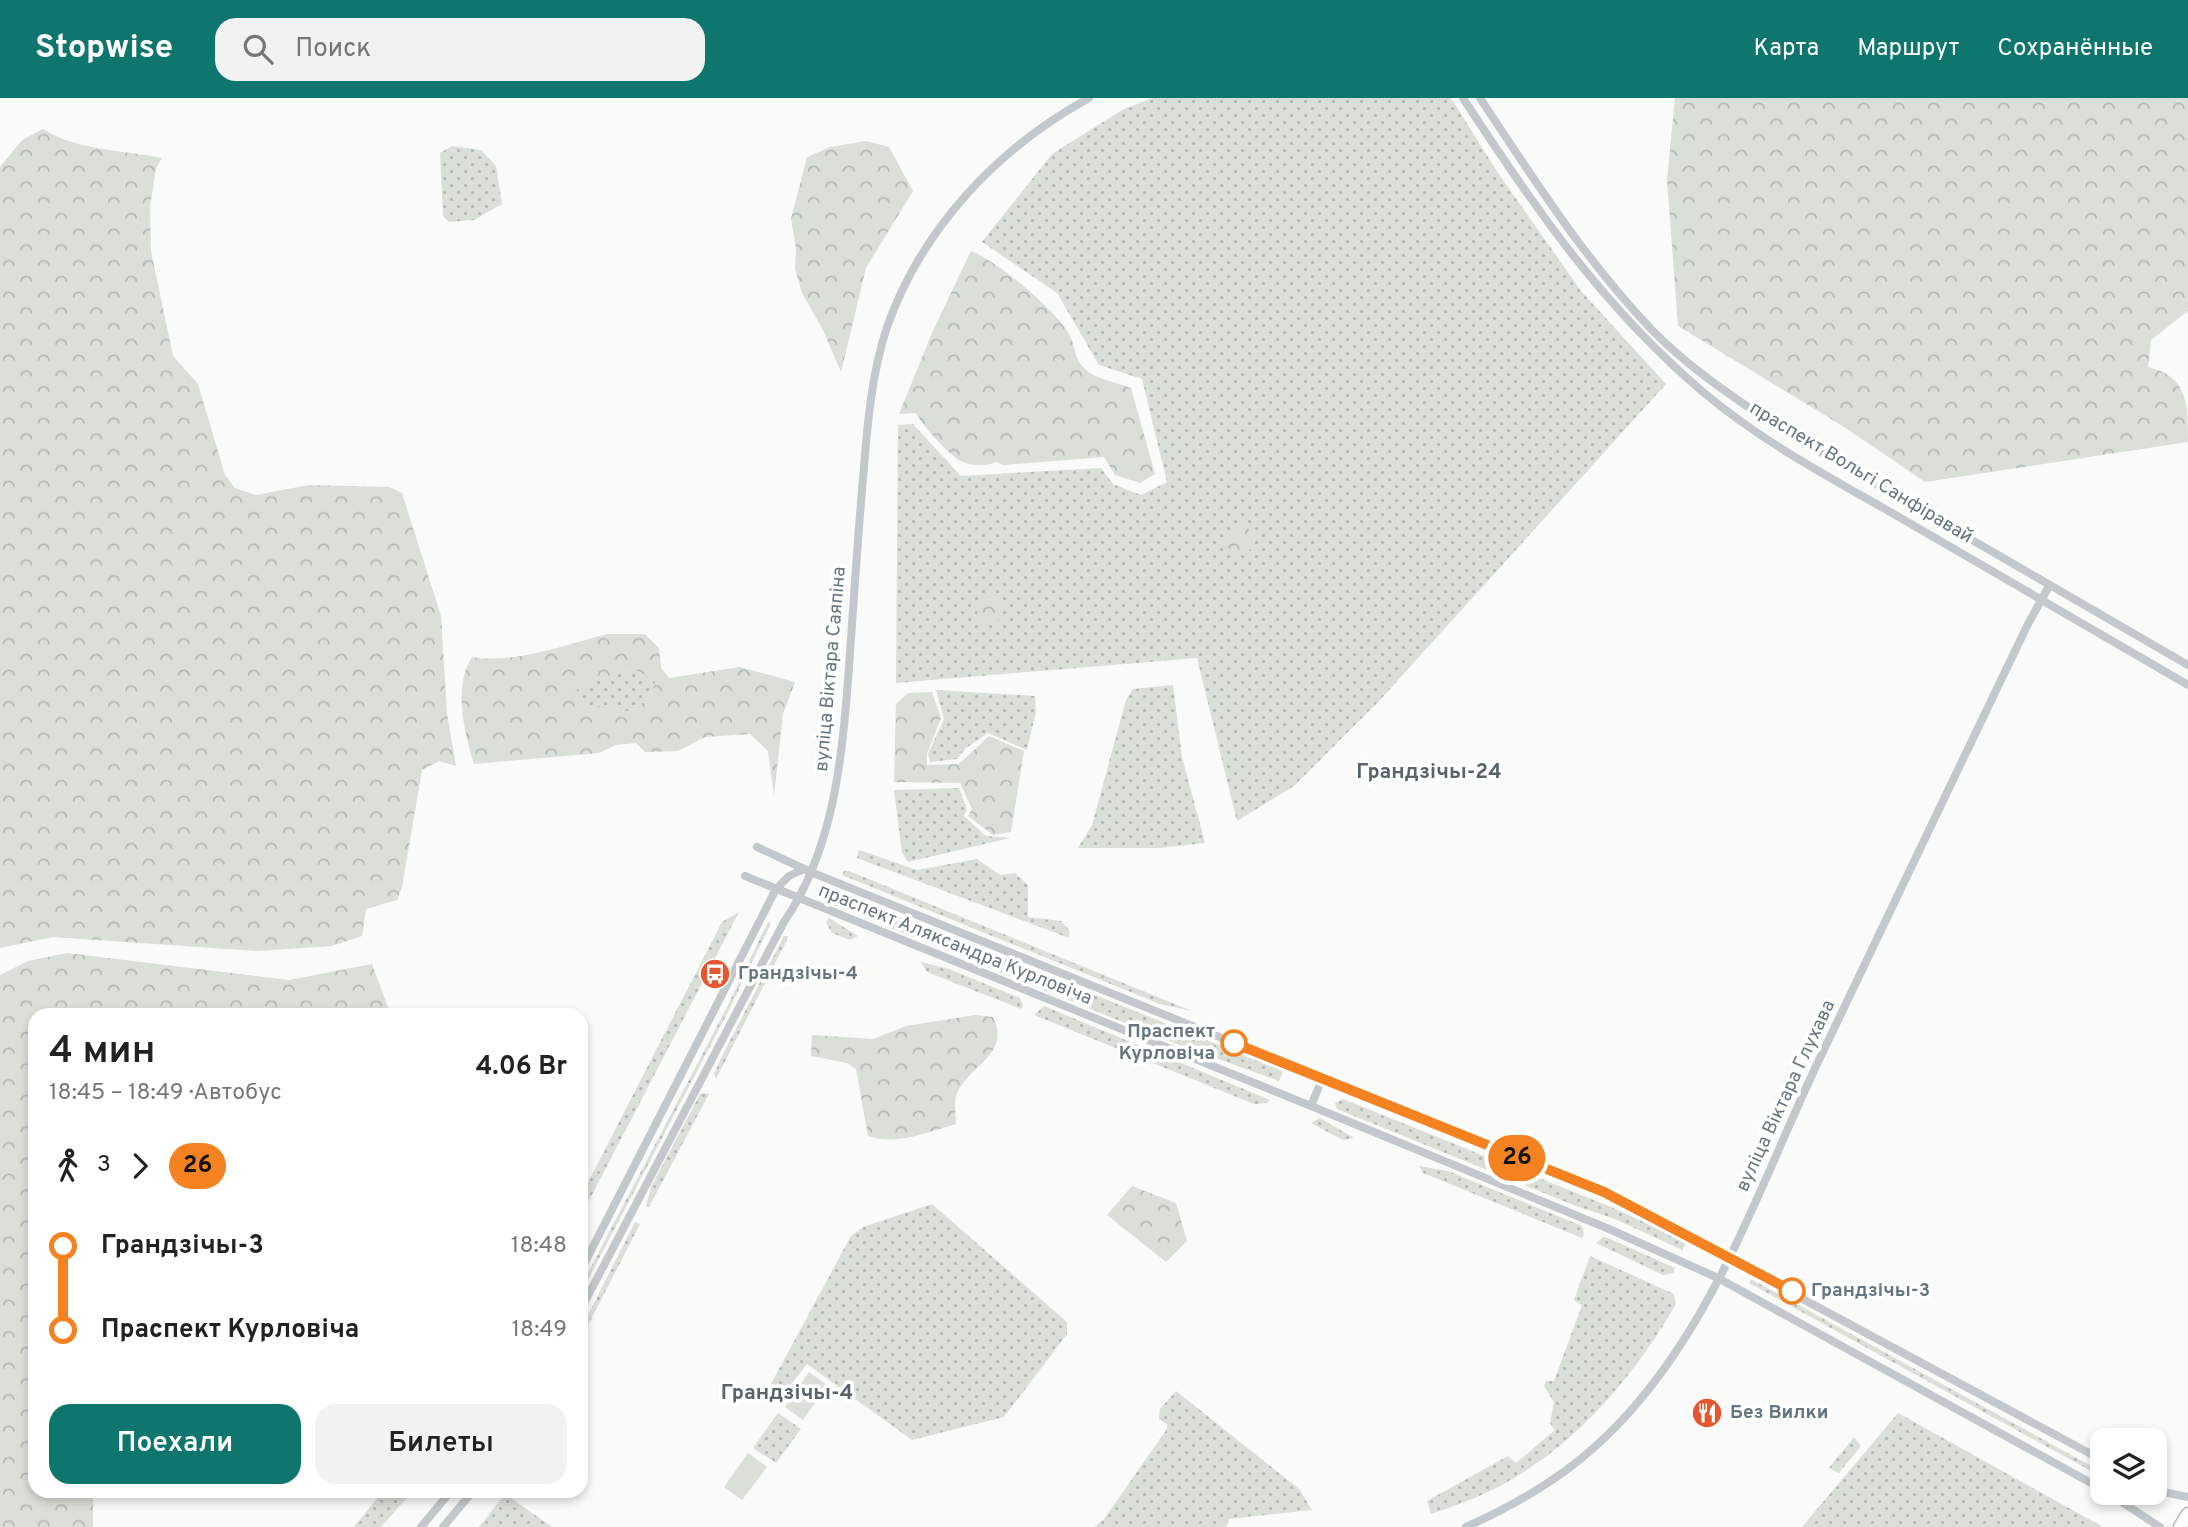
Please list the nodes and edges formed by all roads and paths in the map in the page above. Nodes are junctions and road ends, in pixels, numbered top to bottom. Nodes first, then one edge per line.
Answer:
1 (1089, 98) edge
2 (1463, 98) edge
3 (1480, 98) edge
4 (1653, 331) junction
5 (1639, 333) junction
6 (2049, 586) junction
7 (2041, 601) junction
8 (2188, 665) edge
9 (2188, 685) edge
10 (757, 847) dead end
11 (808, 871) junction
12 (745, 876) dead end
13 (776, 889) junction
14 (800, 899) junction
15 (1322, 1079) junction
16 (1311, 1106) junction
17 (588, 1256) edge
18 (1728, 1257) junction
19 (1717, 1278) junction
20 (588, 1296) edge
21 (2090, 1453) edge
22 (2090, 1482) edge
23 (2167, 1493) edge
24 (2188, 1497) edge
25 (446, 1498) edge
26 (467, 1498) edge
27 (2126, 1505) edge
28 (2188, 1514) edge
29 (421, 1527) edge
30 (443, 1527) edge
31 (1466, 1527) edge
32 (2160, 1527) edge
33 (2180, 1527) edge

1 - 11 street, вуліца Віктара Саяпіна
2 - 5 street, праспект Вольгі Санфіравай
3 - 4 street, праспект Вольгі Санфіравай
4 - 5 street
4 - 6 street, праспект Вольгі Санфіравай
5 - 7 street, праспект Вольгі Санфіравай
6 - 7 street, вуліца Віктара Глухава
6 - 8 street, праспект Вольгі Санфіравай
7 - 9 street, праспект Вольгі Санфіравай
7 - 18 street, вуліца Віктара Глухава
10 - 11 street, праспект Аляксандра Курловіча
11 - 13 street
11 - 14 street, вуліца Віктара Саяпіна
11 - 15 street, праспект Аляксандра Курловіча
12 - 13 street, праспект Аляксандра Курловіча
13 - 14 street, праспект Аляксандра Курловіча
13 - 17 street
14 - 16 street, праспект Аляксандра Курловіча
14 - 20 street, вуліца Віктара Саяпіна
15 - 16 street
15 - 18 street, праспект Аляксандра Курловіча
16 - 19 street, праспект Аляксандра Курловіча
18 - 19 street, вуліца Віктара Глухава
18 - 21 street, праспект Аляксандра Курловіча
19 - 22 street, праспект Аляксандра Курловіча
19 - 31 street, вуліца Віктара Глухава
23 - 24 street
25 - 29 street
26 - 30 street
27 - 32 street
28 - 33 main road

